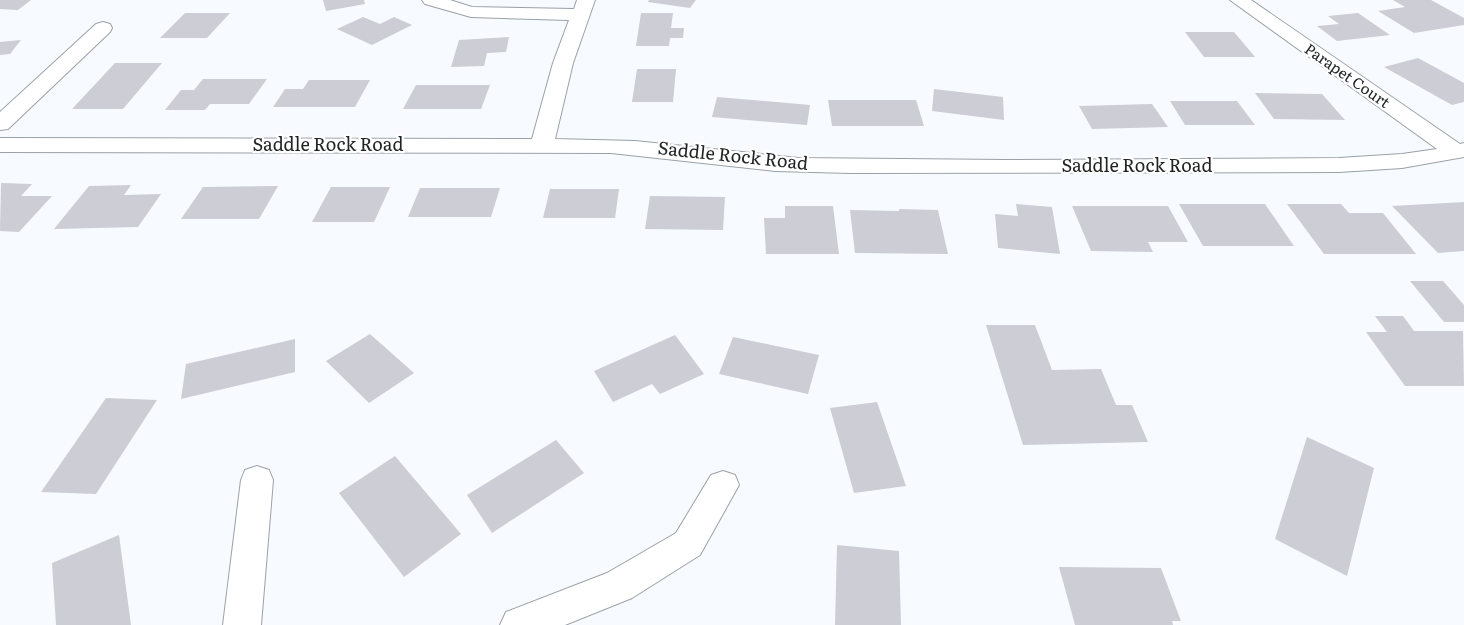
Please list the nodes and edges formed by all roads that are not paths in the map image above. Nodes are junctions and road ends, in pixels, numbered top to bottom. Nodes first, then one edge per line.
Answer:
1 (431, 0) edge
2 (1240, 0) edge
3 (1248, 0) edge
4 (582, 8) edge
5 (102, 28) dead end
6 (0, 124) edge
7 (0, 145) edge
8 (542, 145) junction
9 (1460, 150) edge
10 (257, 480) dead end
11 (723, 485) dead end
12 (242, 625) edge
13 (519, 625) edge

1 - 4 street
2 - 3 street
2 - 9 street, Parapet Court
4 - 8 street
5 - 6 street
7 - 8 street, Saddle Rock Road
8 - 9 street, Saddle Rock Road
10 - 12 street
11 - 13 street

